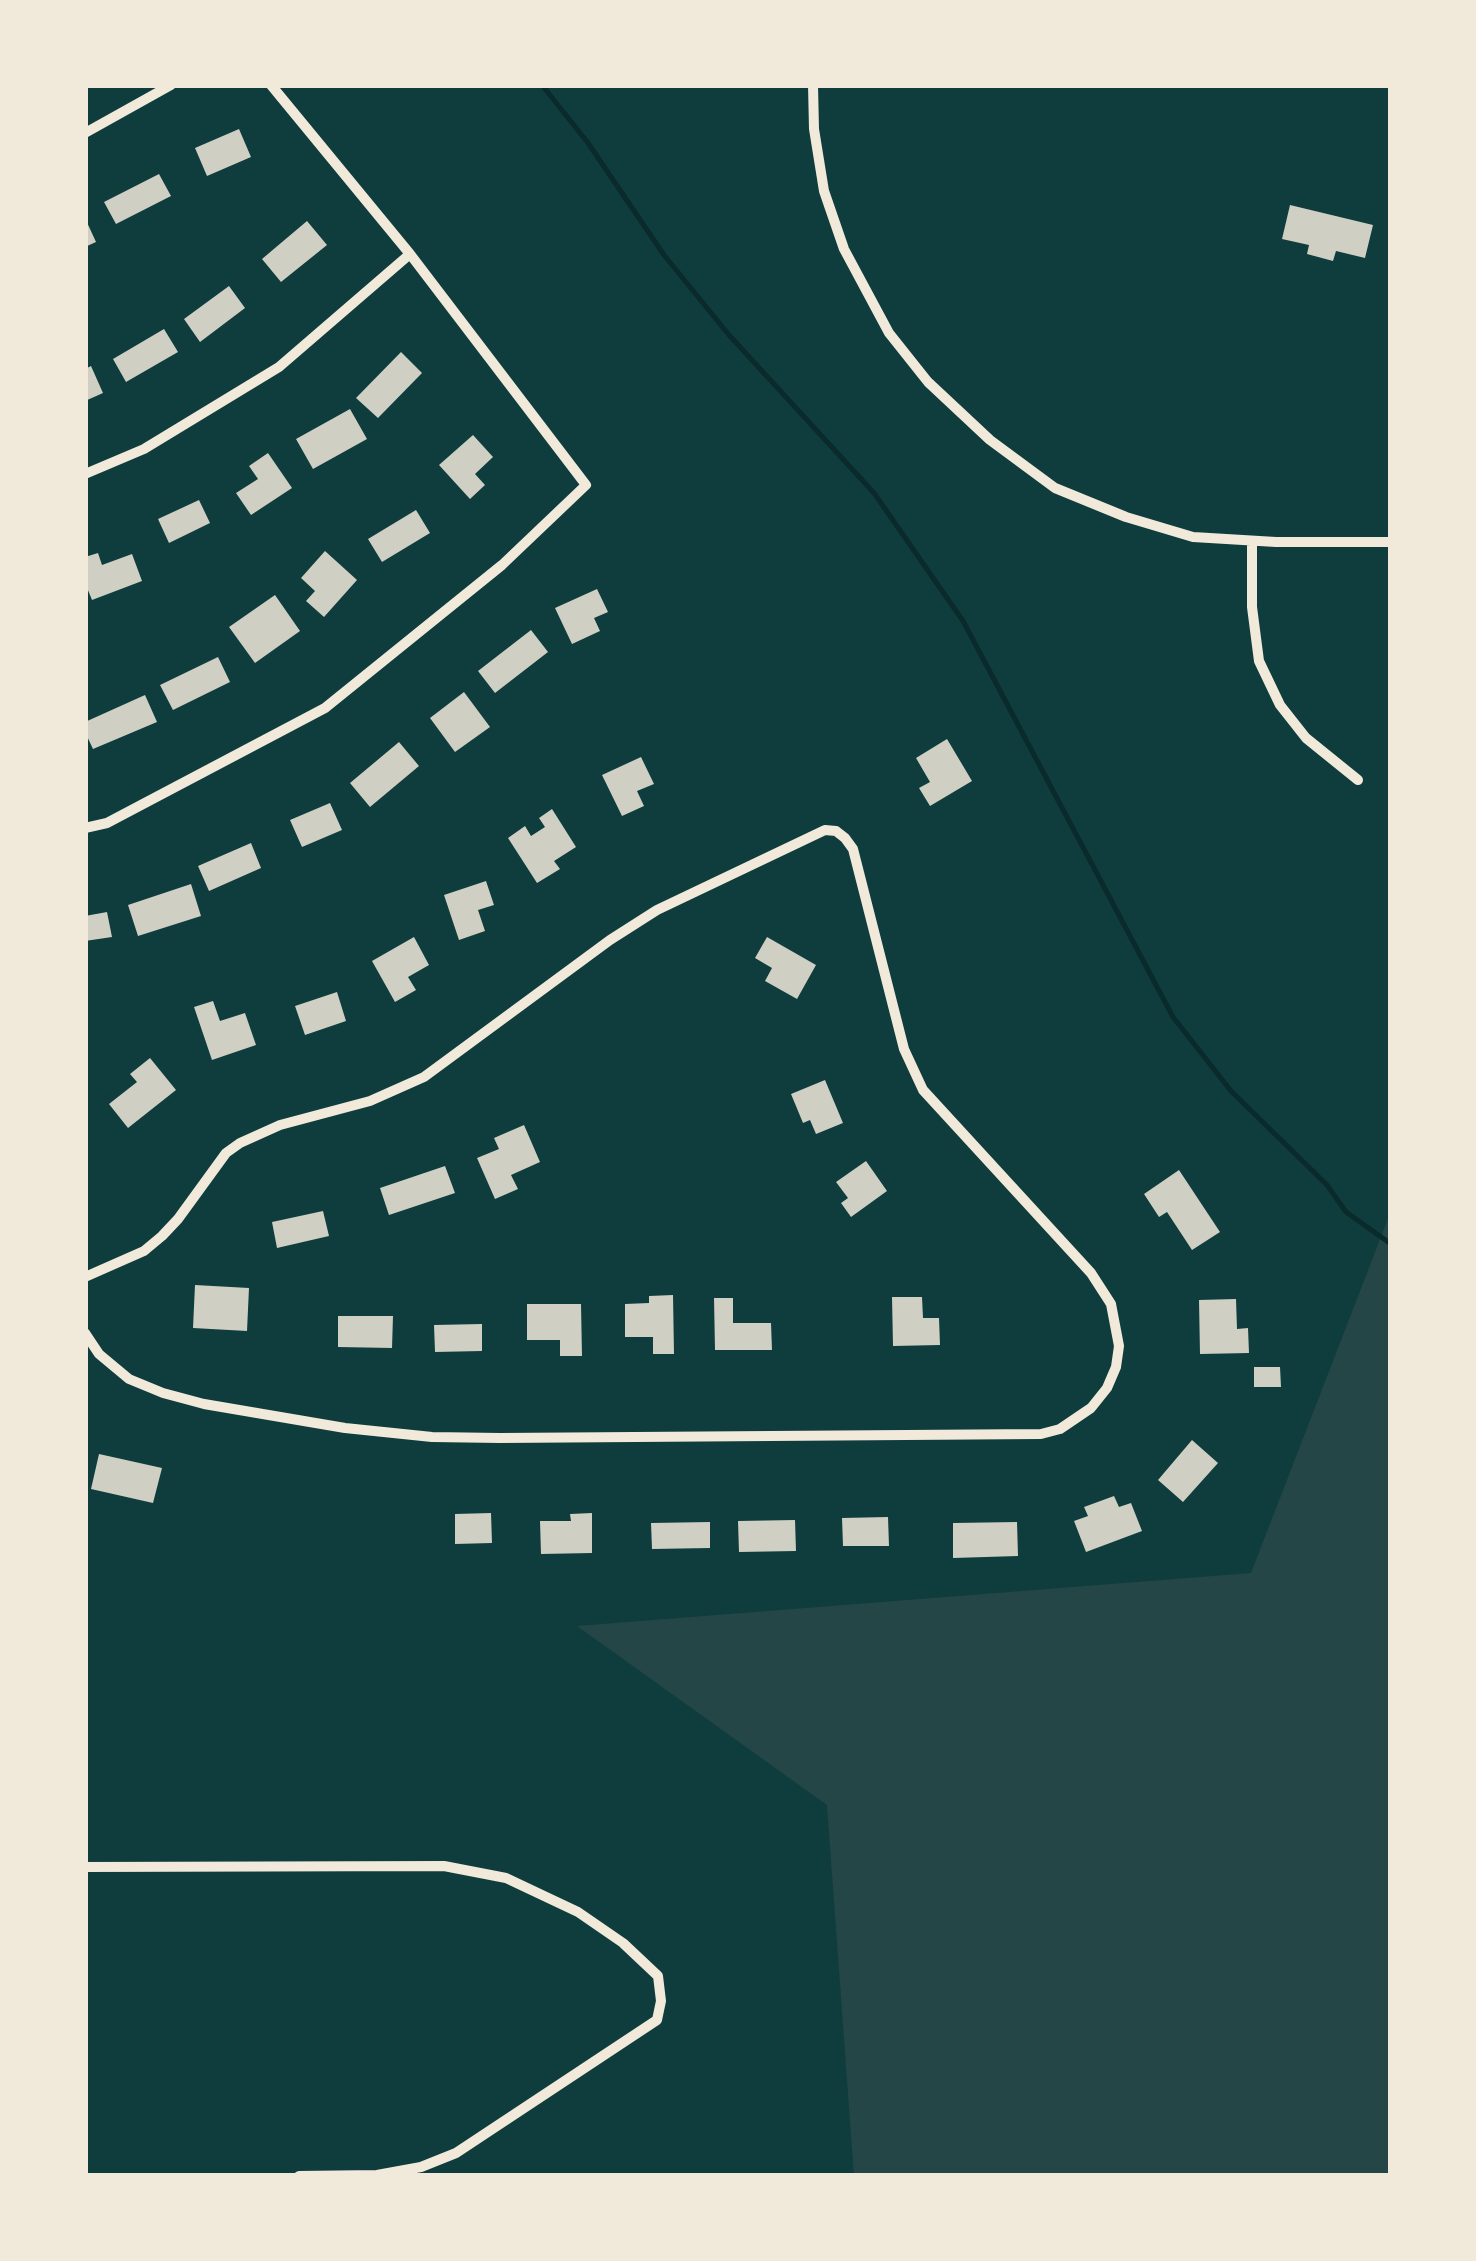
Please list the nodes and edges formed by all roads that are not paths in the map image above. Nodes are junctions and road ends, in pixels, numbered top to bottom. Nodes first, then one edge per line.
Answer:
1 (171, 85) edge
2 (271, 85) edge
3 (813, 85) edge
4 (85, 134) edge
5 (410, 254) junction
6 (85, 474) edge
7 (1252, 541) junction
8 (1391, 542) edge
9 (1358, 780) dead end
10 (85, 828) edge
11 (85, 1278) edge
12 (85, 1333) edge
13 (85, 1867) edge
14 (299, 2176) edge

1 - 4 street
2 - 5 street
3 - 7 street
5 - 6 street
5 - 10 street
7 - 8 street
7 - 9 street
11 - 12 street
13 - 14 street

